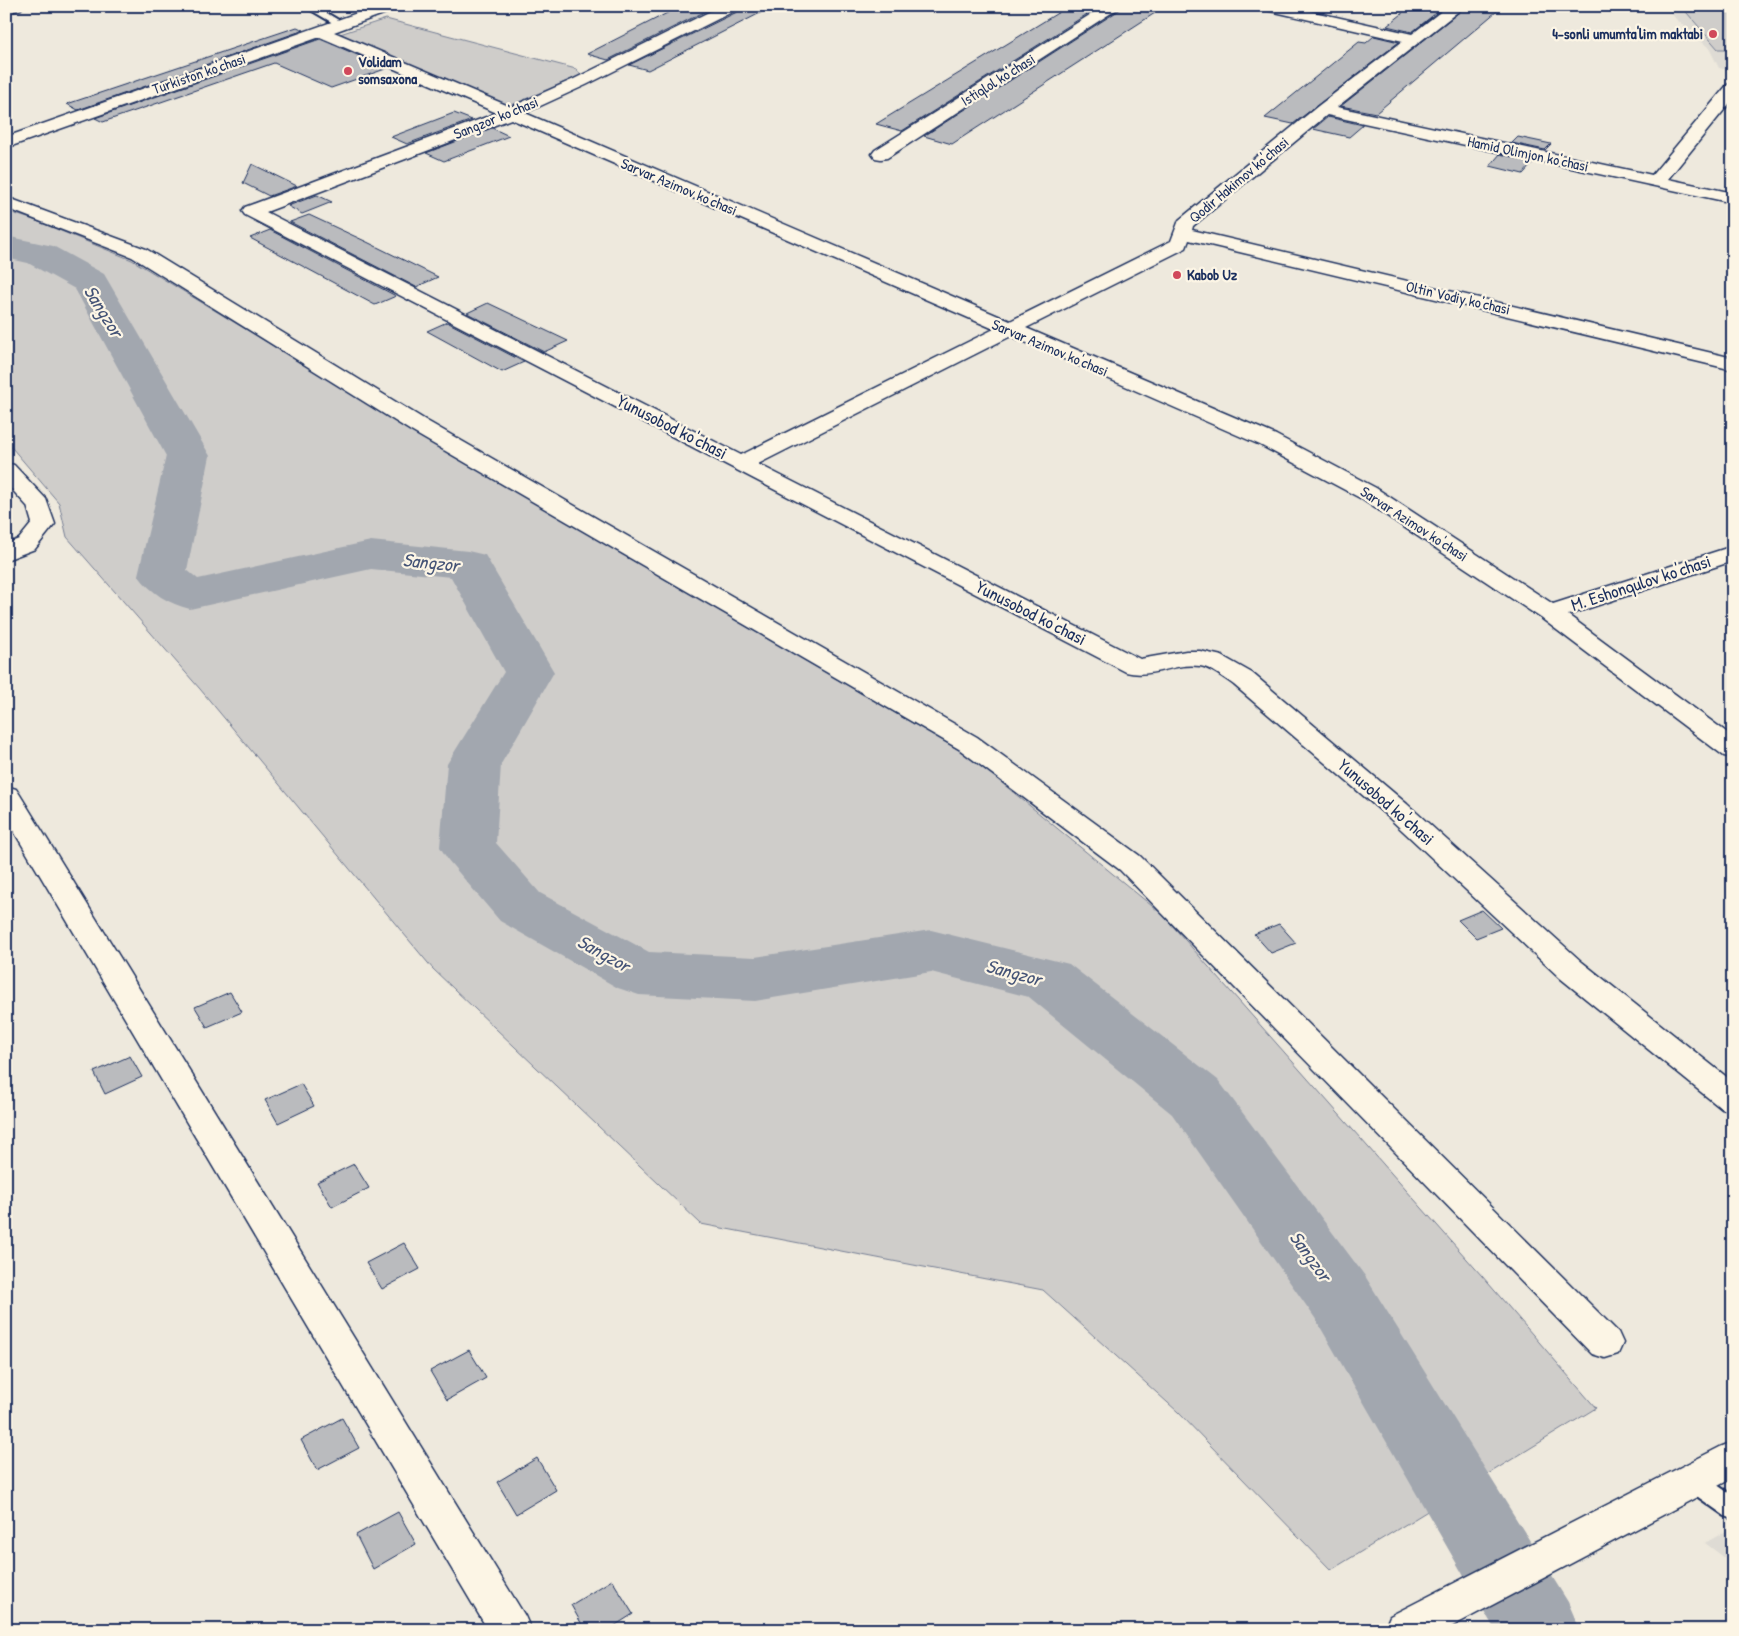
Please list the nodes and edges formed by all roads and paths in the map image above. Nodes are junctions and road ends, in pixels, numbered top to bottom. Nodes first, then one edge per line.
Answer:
1 (16, 6) edge
2 (308, 6) edge
3 (392, 6) edge
4 (733, 6) edge
5 (1115, 6) edge
6 (1266, 6) edge
7 (1458, 6) edge
8 (6, 9) edge
9 (341, 24) junction
10 (320, 32) junction
11 (1414, 39) junction
12 (1733, 88) edge
13 (1324, 109) junction
14 (510, 114) junction
15 (6, 143) edge
16 (881, 154) dead end
17 (1656, 182) junction
18 (1733, 198) edge
19 (6, 202) edge
20 (251, 211) joint
21 (1182, 233) junction
22 (1010, 330) junction
23 (1733, 364) edge
24 (743, 464) junction
25 (6, 470) edge
26 (6, 553) edge
27 (1733, 553) edge
28 (1550, 613) junction
29 (1733, 750) edge
30 (6, 794) edge
31 (1733, 1100) edge
32 (1605, 1343) dead end
33 (1733, 1459) edge
34 (1681, 1486) junction
35 (1733, 1509) edge
36 (511, 1630) edge
37 (1404, 1630) edge

1 - 8 street
2 - 9 lane
3 - 9 street, Turkiston ko'chasi
4 - 14 street, Sangzor ko'chasi
5 - 16 street, Istiqlol ko'chasi
6 - 11 street
7 - 11 street, Qodir Hakimov ko'chasi
9 - 10 street, Turkiston ko'chasi
10 - 14 street, Sarvar Azimov ko'chasi
10 - 15 street, Turkiston ko'chasi
11 - 13 street, Qodir Hakimov ko'chasi
12 - 17 street
13 - 17 street, Hamid Olimjon ko'chasi
13 - 21 street, Qodir Hakimov ko'chasi
14 - 20 street, Sangzor ko'chasi
14 - 22 street, Sarvar Azimov ko'chasi
17 - 18 street, Hamid Olimjon ko'chasi
19 - 32 street
20 - 24 street, Yunusobod ko'chasi
21 - 22 street, Qodir Hakimov ko'chasi
21 - 23 street, Oltin Vodiy ko'chasi
22 - 24 street, Qodir Hakimov ko'chasi
22 - 28 street, Sarvar Azimov ko'chasi
24 - 31 street, Yunusobod ko'chasi
25 - 26 street
27 - 28 street, M. Eshonqulov ko'chasi
28 - 29 street, Sarvar Azimov ko'chasi
30 - 36 street
33 - 34 street
34 - 35 lane
34 - 37 street

